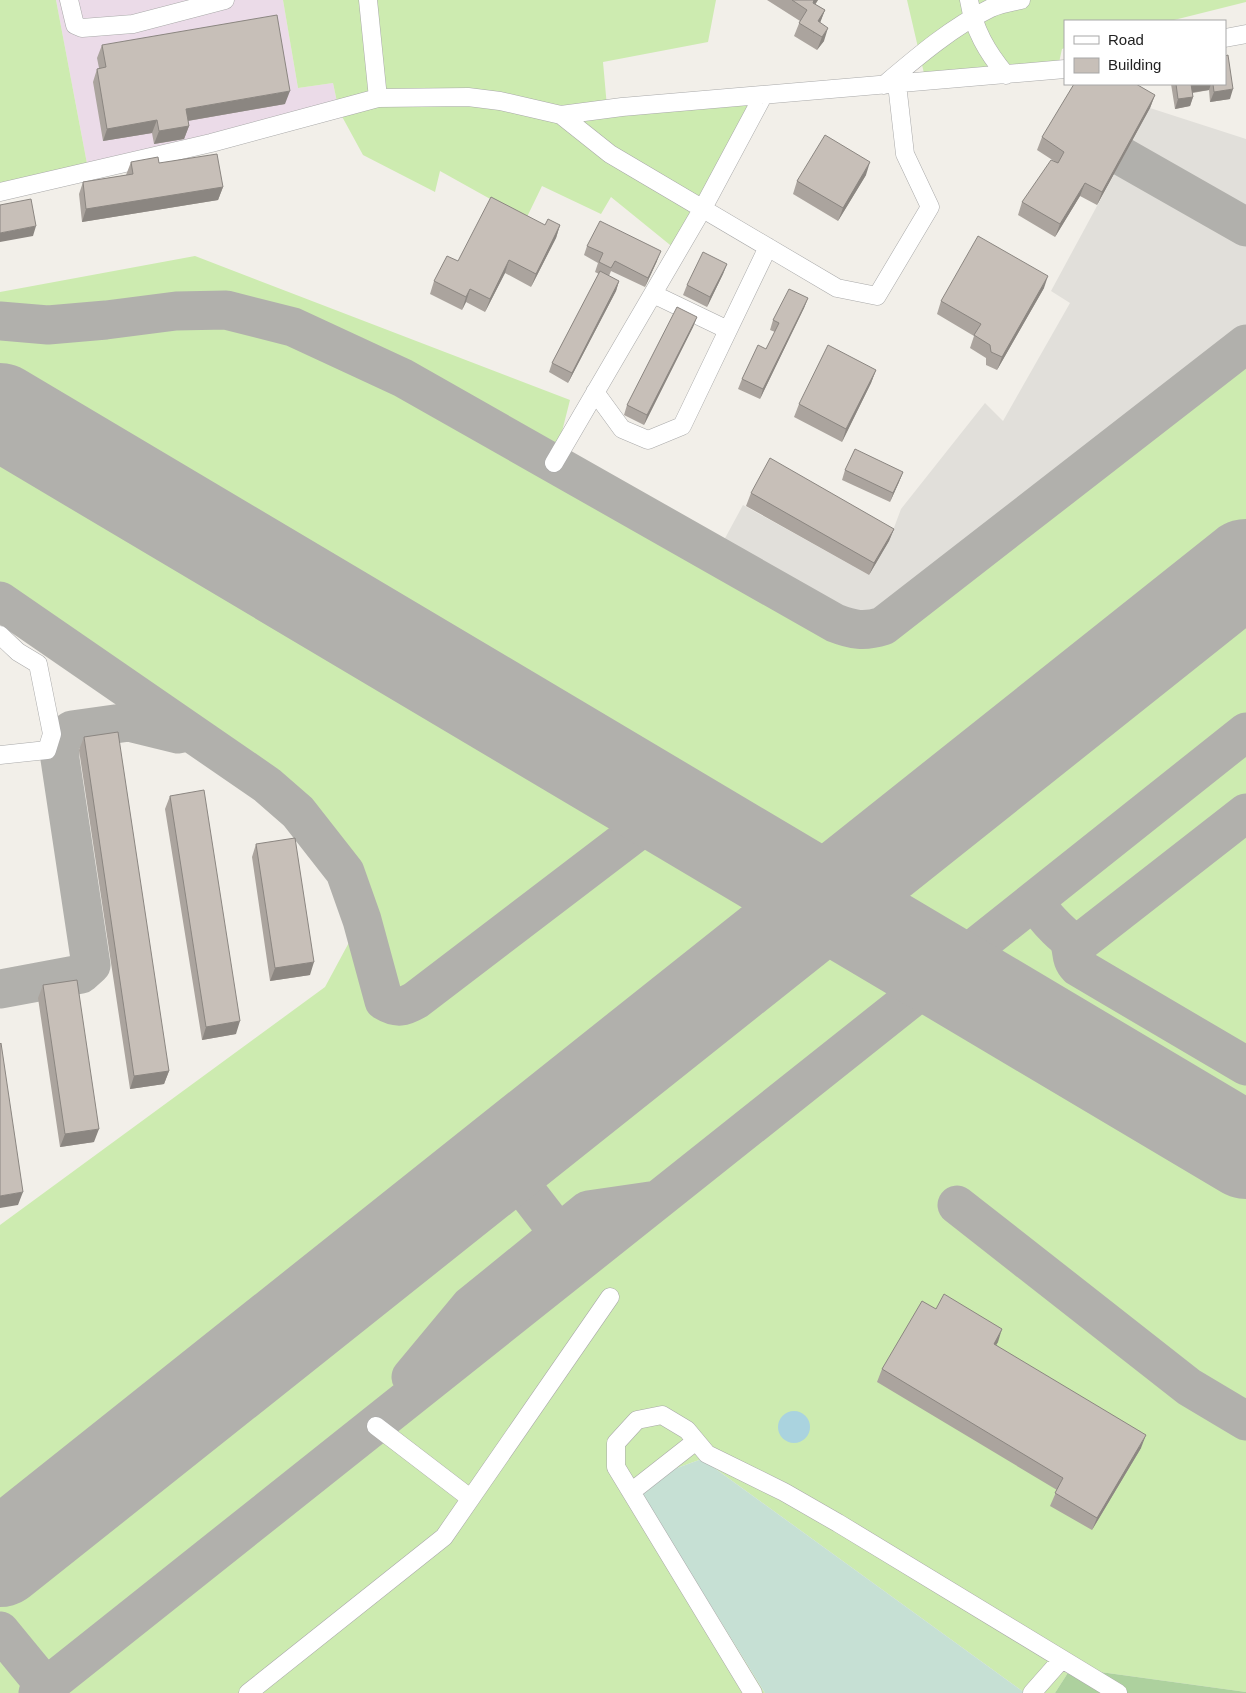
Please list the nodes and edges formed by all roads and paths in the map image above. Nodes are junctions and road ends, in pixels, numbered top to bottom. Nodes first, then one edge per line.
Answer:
1 (69, 0) edge
2 (225, 0) edge
3 (368, 0) edge
4 (969, 0) edge
5 (1021, 0) edge
6 (997, 3) edge
7 (972, 19) junction
8 (1246, 34) edge
9 (1226, 38) edge
10 (1064, 69) edge
11 (1006, 75) junction
12 (890, 84) junction
13 (763, 96) junction
14 (378, 98) junction
15 (561, 116) junction
16 (0, 192) edge
17 (703, 208) junction
18 (768, 247) junction
19 (653, 294) junction
20 (728, 330) junction
21 (595, 392) junction
22 (554, 463) dead end
23 (0, 635) edge
24 (0, 755) edge
25 (610, 1297) dead end
26 (376, 1426) dead end
27 (701, 1448) junction
28 (631, 1492) junction
29 (470, 1498) junction
30 (1062, 1659) junction
31 (248, 1693) edge
32 (753, 1693) edge
33 (1032, 1693) edge
34 (1118, 1693) edge

1 - 2 street
3 - 14 street
4 - 7 street
5 - 6 street
6 - 7 street
7 - 11 street
7 - 12 street
8 - 9 street
10 - 11 street
11 - 12 street
12 - 13 street
12 - 18 street
13 - 15 street
13 - 17 street
14 - 15 street
14 - 16 street
15 - 17 street
17 - 18 street
17 - 19 street
18 - 20 street
19 - 20 street
19 - 21 street
20 - 21 street
21 - 22 street
23 - 24 street
25 - 29 street
26 - 29 street
27 - 28 street
27 - 28 street
27 - 30 street
28 - 32 street
29 - 31 street
30 - 33 street
30 - 34 street

